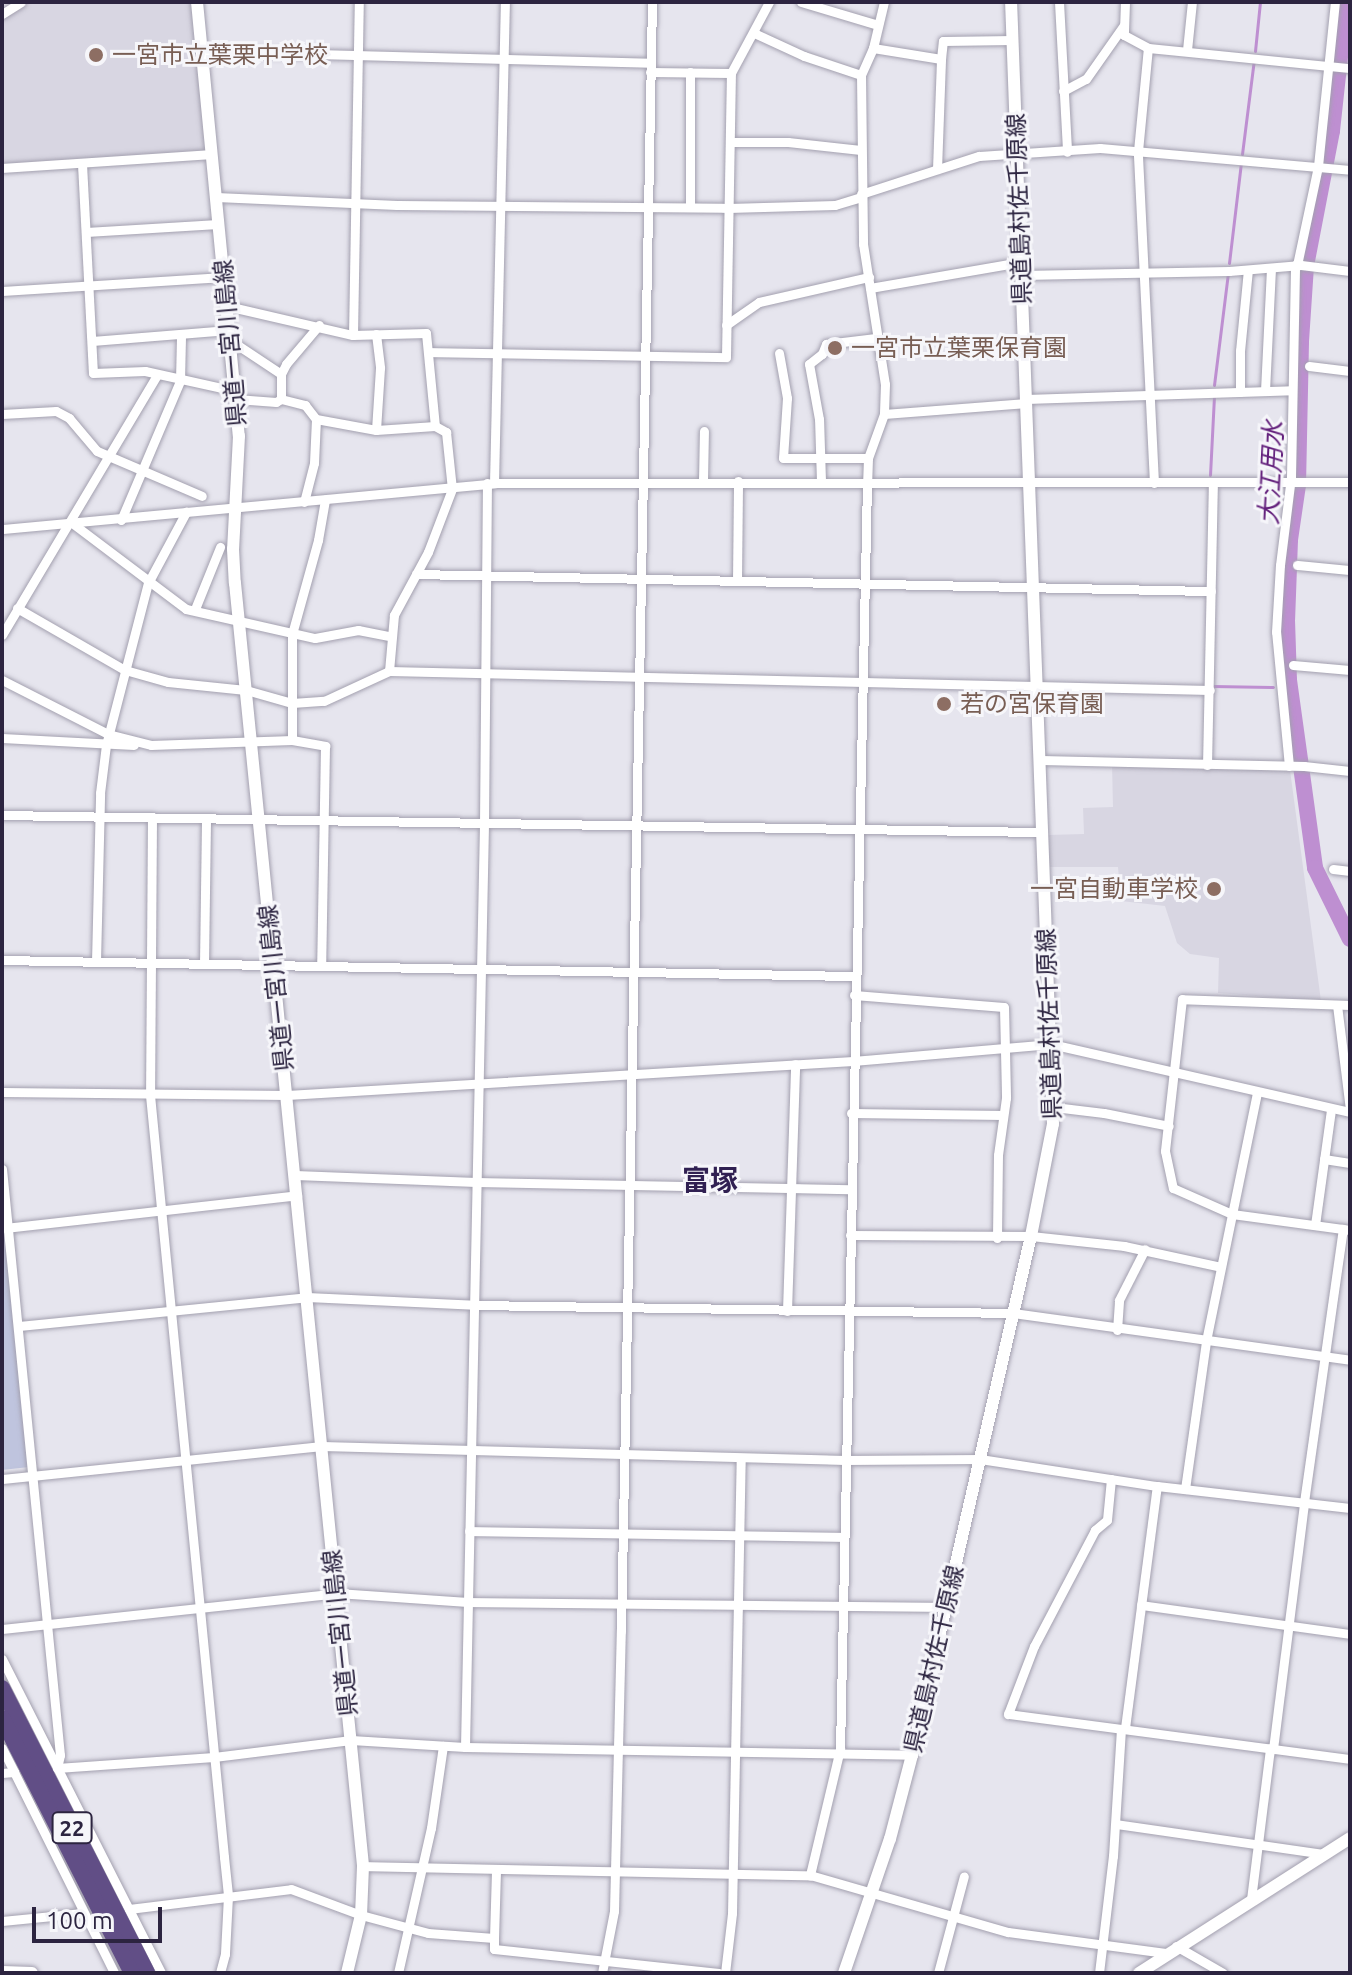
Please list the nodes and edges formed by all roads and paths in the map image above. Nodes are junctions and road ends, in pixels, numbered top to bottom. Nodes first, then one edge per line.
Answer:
1 (21, 2) edge
2 (197, 2) edge
3 (359, 2) edge
4 (505, 2) edge
5 (652, 2) edge
6 (769, 2) edge
7 (801, 2) edge
8 (884, 2) edge
9 (1011, 2) edge
10 (1059, 2) edge
11 (1125, 2) edge
12 (1192, 2) edge
13 (1335, 2) edge
14 (2, 14) edge
15 (878, 25) junction
16 (1124, 25) junction
17 (754, 33) junction
18 (1013, 40) junction
19 (873, 48) junction
20 (1148, 48) junction
21 (1187, 50) junction
22 (202, 51) junction
23 (358, 57) junction
24 (941, 59) junction
25 (504, 60) junction
26 (650, 67) junction
27 (1339, 67) edge
28 (690, 72) junction
29 (731, 73) junction
30 (861, 75) junction
31 (1063, 91) junction
32 (730, 142) junction
33 (861, 150) junction
34 (1138, 151) junction
35 (1017, 152) junction
36 (1067, 152) junction
37 (212, 154) junction
38 (82, 164) junction
39 (1324, 167) junction
40 (2, 168) edge
41 (937, 169) junction
42 (1350, 170) edge
43 (861, 196) junction
44 (216, 197) junction
45 (355, 204) junction
46 (501, 207) junction
47 (648, 207) junction
48 (690, 207) junction
49 (728, 208) junction
50 (218, 224) junction
51 (86, 232) junction
52 (1301, 265) junction
53 (1271, 268) junction
54 (1021, 269) junction
55 (1248, 270) junction
56 (1350, 271) edge
57 (1143, 274) junction
58 (224, 277) junction
59 (870, 283) junction
60 (89, 287) junction
61 (2, 291) edge
62 (227, 306) junction
63 (319, 325) junction
64 (726, 325) junction
65 (376, 334) junction
66 (229, 335) junction
67 (353, 335) junction
68 (181, 336) junction
69 (876, 338) junction
70 (92, 341) junction
71 (428, 352) junction
72 (499, 353) junction
73 (779, 353) dead end
74 (646, 356) junction
75 (1309, 366) dead end
76 (1350, 371) edge
77 (281, 374) junction
78 (157, 375) junction
79 (180, 381) junction
80 (1292, 390) junction
81 (1265, 391) junction
82 (1240, 392) junction
83 (235, 395) junction
84 (1148, 396) junction
85 (281, 399) junction
86 (1026, 401) junction
87 (2, 414) edge
88 (884, 414) junction
89 (316, 419) junction
90 (435, 426) junction
91 (376, 430) junction
92 (704, 431) dead end
93 (109, 457) junction
94 (820, 457) junction
95 (868, 458) junction
96 (143, 473) junction
97 (703, 481) junction
98 (738, 481) junction
99 (821, 481) junction
100 (643, 482) junction
101 (867, 482) junction
102 (1030, 482) junction
103 (1297, 482) junction
104 (1350, 482) edge
105 (491, 483) junction
106 (1154, 483) junction
107 (1213, 483) junction
108 (452, 489) junction
109 (202, 496) dead end
110 (325, 500) junction
111 (304, 502) junction
112 (235, 506) junction
113 (186, 512) junction
114 (121, 520) junction
115 (72, 523) junction
116 (2, 529) edge
117 (220, 547) dead end
118 (1297, 565) dead end
119 (1350, 570) edge
120 (416, 574) junction
121 (487, 576) junction
122 (641, 579) junction
123 (737, 581) junction
124 (148, 583) junction
125 (863, 583) junction
126 (1034, 585) junction
127 (1211, 591) junction
128 (17, 608) junction
129 (195, 609) junction
130 (238, 619) junction
131 (292, 634) junction
132 (2, 635) edge
133 (390, 636) junction
134 (1293, 665) dead end
135 (125, 670) junction
136 (1350, 670) edge
137 (389, 671) junction
138 (485, 673) junction
139 (639, 679) junction
140 (2, 680) edge
141 (862, 684) junction
142 (1038, 684) junction
143 (246, 690) junction
144 (1210, 690) junction
145 (292, 703) junction
146 (2, 738) edge
147 (107, 739) junction
148 (292, 740) junction
149 (251, 743) junction
150 (1041, 760) junction
151 (1207, 765) junction
152 (1296, 767) junction
153 (1350, 771) edge
154 (2, 815) edge
155 (100, 816) junction
156 (152, 817) junction
157 (258, 817) junction
158 (206, 818) junction
159 (323, 819) junction
160 (484, 824) junction
161 (635, 827) junction
162 (858, 828) junction
163 (1043, 832) junction
164 (1333, 869) dead end
165 (1350, 871) edge
166 (2, 960) edge
167 (96, 962) junction
168 (273, 963) junction
169 (152, 964) junction
170 (204, 964) junction
171 (321, 965) junction
172 (480, 971) junction
173 (633, 973) junction
174 (854, 976) junction
175 (854, 995) junction
176 (1337, 1005) junction
177 (1350, 1005) edge
178 (1051, 1044) junction
179 (1005, 1047) junction
180 (853, 1061) junction
181 (795, 1064) junction
182 (632, 1074) junction
183 (1174, 1075) junction
184 (478, 1085) junction
185 (2, 1092) edge
186 (1257, 1092) junction
187 (150, 1095) junction
188 (287, 1095) junction
189 (1054, 1107) junction
190 (1331, 1110) junction
191 (1350, 1111) edge
192 (851, 1113) junction
193 (1003, 1115) junction
194 (1169, 1126) junction
195 (1324, 1159) junction
196 (1350, 1163) edge
197 (2, 1169) edge
198 (295, 1175) junction
199 (476, 1182) junction
200 (629, 1184) junction
201 (791, 1187) junction
202 (850, 1189) junction
203 (297, 1195) junction
204 (162, 1211) junction
205 (1232, 1214) junction
206 (1315, 1225) junction
207 (5, 1228) edge
208 (1347, 1230) edge
209 (850, 1235) junction
210 (1031, 1236) junction
211 (997, 1238) junction
212 (1145, 1249) junction
213 (1221, 1267) junction
214 (307, 1297) junction
215 (474, 1305) junction
216 (626, 1308) junction
217 (171, 1311) junction
218 (787, 1311) junction
219 (847, 1312) junction
220 (1013, 1313) junction
221 (19, 1326) junction
222 (1117, 1330) junction
223 (1206, 1341) junction
224 (1325, 1356) junction
225 (1350, 1360) edge
226 (322, 1446) junction
227 (471, 1452) junction
228 (624, 1455) junction
229 (741, 1458) junction
230 (980, 1459) junction
231 (845, 1460) junction
232 (186, 1463) junction
233 (34, 1477) junction
234 (2, 1479) edge
235 (1111, 1479) junction
236 (1157, 1486) junction
237 (1185, 1489) junction
238 (1304, 1502) junction
239 (1350, 1508) edge
240 (469, 1531) junction
241 (623, 1535) junction
242 (740, 1537) junction
243 (844, 1537) junction
244 (337, 1593) junction
245 (468, 1602) junction
246 (621, 1604) junction
247 (842, 1605) junction
248 (1141, 1605) junction
249 (740, 1607) junction
250 (946, 1607) junction
251 (198, 1608) junction
252 (47, 1624) junction
253 (1288, 1626) junction
254 (2, 1629) edge
255 (1350, 1634) edge
256 (2, 1659) edge
257 (2, 1688) edge
258 (2, 1718) edge
259 (1123, 1728) junction
260 (351, 1740) junction
261 (443, 1746) junction
262 (465, 1747) junction
263 (2, 1748) edge
264 (617, 1748) junction
265 (1272, 1749) junction
266 (735, 1753) junction
267 (839, 1753) junction
268 (912, 1755) junction
269 (214, 1757) junction
270 (1350, 1759) edge
271 (57, 1768) junction
272 (14, 1772) junction
273 (2, 1773) edge
274 (1116, 1824) junction
275 (1350, 1839) edge
276 (1258, 1844) junction
277 (1324, 1854) junction
278 (363, 1866) junction
279 (421, 1867) junction
280 (496, 1869) junction
281 (615, 1872) junction
282 (732, 1875) junction
283 (810, 1875) junction
284 (964, 1876) dead end
285 (873, 1890) junction
286 (228, 1896) junction
287 (1251, 1899) junction
288 (129, 1909) junction
289 (83, 1913) junction
290 (361, 1915) junction
291 (952, 1916) junction
292 (2, 1921) edge
293 (410, 1926) junction
294 (494, 1938) junction
295 (1103, 1943) junction
296 (1171, 1950) junction
297 (604, 1961) junction
298 (138, 1971) edge
299 (2, 1972) edge
300 (697, 1972) edge
301 (32, 1973) edge
302 (220, 1973) edge
303 (347, 1973) edge
304 (398, 1973) edge
305 (602, 1973) edge
306 (722, 1973) edge
307 (844, 1973) edge
308 (938, 1973) edge
309 (1099, 1973) edge
310 (1139, 1973) edge
311 (1223, 1973) edge

1 - 14 street
2 - 22 main road, 県道一宮川島線
3 - 23 street
4 - 25 street
5 - 26 street
6 - 17 street
7 - 15 street
8 - 15 street
9 - 18 main road, 県道島村佐千原線
10 - 31 street
11 - 16 street
12 - 21 street
13 - 27 street
15 - 19 street
16 - 20 street
16 - 31 street
17 - 29 street
17 - 30 street
18 - 24 street
18 - 35 main road, 県道島村佐千原線
19 - 24 street
19 - 30 street
20 - 21 street
20 - 34 street
21 - 27 street
22 - 23 street
22 - 37 main road, 県道一宮川島線
23 - 25 street
23 - 45 street
24 - 41 street
25 - 26 street
25 - 46 street
26 - 28 street
26 - 47 street
27 - 39 street
28 - 29 street
28 - 48 street
29 - 32 street
30 - 33 street
31 - 36 street
32 - 33 street
32 - 49 street
33 - 43 street
34 - 36 street
34 - 39 street
34 - 57 street
35 - 36 street
35 - 41 street
35 - 54 main road, 県道島村佐千原線
37 - 38 street
37 - 44 main road, 県道一宮川島線
38 - 40 street
38 - 51 street
39 - 42 street
39 - 52 street
41 - 43 street
43 - 49 street
43 - 59 street
44 - 45 street
44 - 50 main road, 県道一宮川島線
45 - 46 street
45 - 67 street
46 - 47 street
46 - 72 street
47 - 48 street
47 - 74 street
48 - 49 street
49 - 64 street
50 - 51 street
50 - 58 main road, 県道一宮川島線
51 - 60 street
52 - 53 street
52 - 56 street
52 - 80 street
53 - 55 street
53 - 81 street
54 - 57 street
54 - 59 street
54 - 86 main road, 県道島村佐千原線
55 - 57 street
55 - 82 street
57 - 84 street
58 - 60 street
58 - 62 main road, 県道一宮川島線
59 - 64 street
59 - 69 street
60 - 61 street
60 - 70 street
62 - 63 street
62 - 66 main road, 県道一宮川島線
63 - 67 street
63 - 77 street
64 - 74 street
65 - 67 street
65 - 71 street
65 - 91 street
66 - 68 street
66 - 77 street
66 - 83 main road, 県道一宮川島線
68 - 70 street
68 - 79 street
69 - 88 street
69 - 94 street
70 - 78 street
71 - 72 street
71 - 90 street
72 - 74 street
72 - 105 street
73 - 94 street
74 - 100 street
75 - 76 street
77 - 85 street
78 - 79 street
78 - 93 street
79 - 83 street
79 - 96 street
80 - 81 street
80 - 103 street
81 - 82 street
82 - 84 street
83 - 85 street
83 - 112 main road, 県道一宮川島線
84 - 86 street
84 - 106 street
85 - 89 street
86 - 88 street
86 - 102 main road, 県道島村佐千原線
87 - 93 street
88 - 95 street
89 - 91 street
89 - 111 street
90 - 91 street
90 - 108 street
92 - 97 street
93 - 96 street
93 - 115 street
94 - 95 street
94 - 99 street
95 - 101 street
96 - 109 street
96 - 114 street
97 - 98 street
97 - 100 street
98 - 99 street
98 - 123 street
99 - 101 street
100 - 105 street
100 - 122 street
101 - 102 street
101 - 125 street
102 - 106 street
102 - 126 main road, 県道島村佐千原線
103 - 104 street
103 - 107 street
103 - 152 street
105 - 108 street
105 - 121 street
106 - 107 street
107 - 127 street
108 - 110 street
108 - 120 street
110 - 111 street
110 - 131 street
111 - 112 street
112 - 113 street
112 - 130 main road, 県道一宮川島線
113 - 114 street
113 - 124 street
114 - 115 street
115 - 116 street
115 - 124 street
115 - 128 street
117 - 129 street
118 - 119 street
120 - 121 street
120 - 133 street
121 - 122 street
121 - 138 street
122 - 123 street
122 - 139 street
123 - 125 street
124 - 129 street
124 - 135 street
125 - 126 street
125 - 141 street
126 - 127 street
126 - 142 main road, 県道島村佐千原線
127 - 144 street
128 - 132 street
128 - 135 street
129 - 130 street
130 - 131 street
130 - 143 main road, 県道一宮川島線
131 - 133 street
131 - 145 street
133 - 137 street
134 - 136 street
135 - 143 street
135 - 147 street
137 - 138 street
137 - 145 street
138 - 139 street
138 - 160 street
139 - 141 street
139 - 161 street
140 - 147 street
141 - 142 street
141 - 162 street
142 - 144 street
142 - 150 main road, 県道島村佐千原線
143 - 145 street
143 - 149 main road, 県道一宮川島線
144 - 151 street
145 - 148 street
146 - 147 street
147 - 149 street
147 - 155 street
148 - 149 street
148 - 159 street
149 - 157 main road, 県道一宮川島線
150 - 151 street
150 - 163 main road, 県道島村佐千原線
151 - 152 street
152 - 153 street
154 - 155 street
155 - 156 street
155 - 167 street
156 - 158 street
156 - 169 street
157 - 158 street
157 - 159 street
157 - 168 main road, 県道一宮川島線
158 - 170 street
159 - 160 street
159 - 171 street
160 - 161 street
160 - 172 street
161 - 162 street
161 - 173 street
162 - 163 street
162 - 174 street
163 - 178 main road, 県道島村佐千原線
164 - 165 street
166 - 167 street
167 - 169 street
168 - 170 street
168 - 171 street
168 - 188 main road, 県道一宮川島線
169 - 170 street
169 - 187 street
171 - 172 street
172 - 173 street
172 - 184 street
173 - 174 street
173 - 182 street
174 - 175 street
175 - 179 street
175 - 180 street
176 - 177 street
176 - 183 street
176 - 191 street
178 - 179 street
178 - 183 street
178 - 189 main road, 県道島村佐千原線
179 - 180 street
179 - 193 street
180 - 181 street
180 - 192 street
181 - 182 street
181 - 201 street
182 - 184 street
182 - 200 street
183 - 186 street
183 - 194 street
184 - 188 street
184 - 199 street
185 - 187 street
186 - 190 street
186 - 205 street
187 - 188 street
187 - 204 street
188 - 198 main road, 県道一宮川島線
189 - 194 street
189 - 210 main road, 県道島村佐千原線
190 - 191 street
190 - 195 street
192 - 193 street
192 - 202 street
193 - 211 street
194 - 205 street
195 - 196 street
195 - 206 street
197 - 207 street
198 - 199 street
198 - 203 main road, 県道一宮川島線
199 - 200 street
199 - 215 street
200 - 201 street
200 - 216 street
201 - 202 street
201 - 218 street
202 - 209 street
203 - 204 street
203 - 214 main road, 県道一宮川島線
204 - 207 street
204 - 217 street
205 - 206 street
205 - 213 street
206 - 208 street
207 - 221 street
208 - 224 street
209 - 211 street
209 - 219 street
210 - 211 street
210 - 212 street
210 - 220 main road, 県道島村佐千原線
212 - 213 street
212 - 222 street
213 - 223 street
214 - 215 street
214 - 217 street
214 - 226 main road, 県道一宮川島線
215 - 216 street
215 - 227 street
216 - 218 street
216 - 228 street
217 - 221 street
217 - 232 street
218 - 219 street
219 - 220 street
219 - 231 street
220 - 222 street
220 - 230 main road, 県道島村佐千原線
221 - 233 street
222 - 223 street
223 - 224 street
223 - 237 street
224 - 225 street
224 - 238 street
226 - 227 street
226 - 232 street
226 - 244 main road, 県道一宮川島線
227 - 228 street
227 - 240 street
228 - 229 street
228 - 241 street
229 - 231 street
229 - 242 street
230 - 231 street
230 - 235 street
230 - 250 main road, 県道島村佐千原線
231 - 243 street
232 - 233 street
232 - 251 street
233 - 234 street
233 - 252 street
235 - 236 street
235 - 259 street
236 - 237 street
236 - 248 street
237 - 238 street
238 - 239 street
238 - 253 street
240 - 241 street
240 - 245 street
241 - 242 street
241 - 246 street
242 - 243 street
242 - 249 street
243 - 247 street
244 - 245 street
244 - 251 street
244 - 260 main road, 県道一宮川島線
245 - 246 street
245 - 262 street
246 - 249 street
246 - 264 street
247 - 249 street
247 - 250 street
247 - 267 street
248 - 253 street
248 - 259 street
249 - 266 street
250 - 268 main road, 県道島村佐千原線
251 - 252 street
251 - 269 street
252 - 254 street
252 - 271 street
253 - 255 street
253 - 265 street
256 - 271 street
257 - 298 highway, 22
258 - 298 highway, 22
259 - 265 street
259 - 274 street
260 - 261 street
260 - 269 street
260 - 278 main road, 県道一宮川島線
261 - 262 street
261 - 279 street
262 - 264 street
263 - 272 street
264 - 266 street
264 - 281 street
265 - 270 street
265 - 276 street
266 - 267 street
266 - 282 street
267 - 268 street
267 - 283 street
268 - 285 main road, 県道島村佐千原線
269 - 271 street
269 - 286 street
271 - 288 street
272 - 273 street
272 - 289 street
274 - 276 street
274 - 295 street
275 - 277 main road
276 - 277 street
276 - 287 street
277 - 287 main road
278 - 279 street
278 - 290 main road, 県道一宮川島線
279 - 280 street
279 - 293 street
280 - 281 street
280 - 294 street
281 - 282 street
281 - 297 street
282 - 283 street
282 - 306 street
283 - 285 street
284 - 291 street
285 - 291 street
285 - 307 main road, 県道島村佐千原線
286 - 288 street
286 - 290 street
286 - 302 street
287 - 296 main road
288 - 298 street
289 - 292 street
289 - 298 street
290 - 293 street
290 - 303 main road, 県道一宮川島線
291 - 295 street
291 - 308 street
293 - 294 street
293 - 304 street
294 - 297 street
295 - 296 street
295 - 309 street
296 - 310 main road
296 - 311 street
297 - 300 street
297 - 305 street
299 - 301 main road
300 - 306 street

